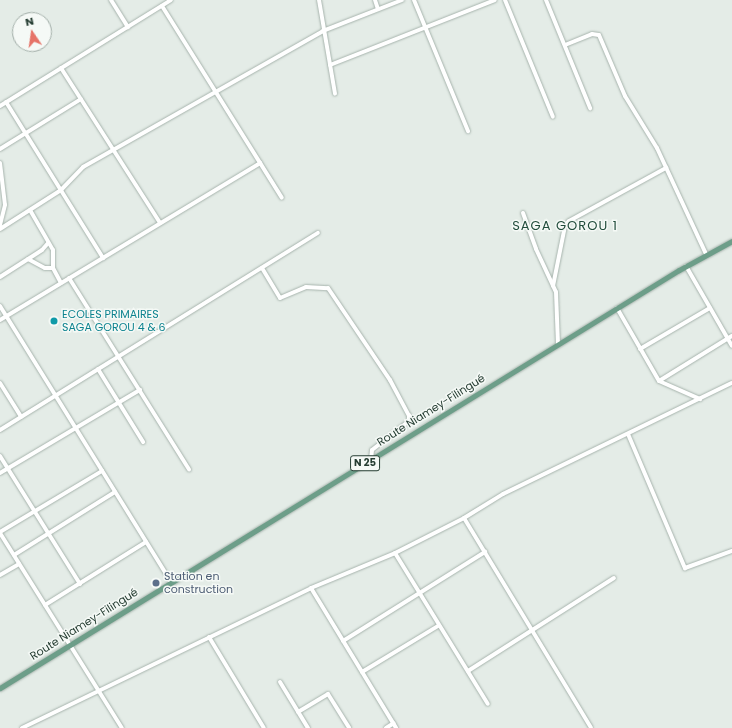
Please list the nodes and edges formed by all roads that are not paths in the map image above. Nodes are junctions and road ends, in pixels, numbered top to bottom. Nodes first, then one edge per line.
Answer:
1 (111, 0) edge
2 (171, 0) edge
3 (319, 0) edge
4 (374, 0) edge
5 (402, 0) edge
6 (414, 0) edge
7 (495, 0) edge
8 (505, 0) edge
9 (546, 0) edge
10 (162, 6) junction
11 (378, 10) junction
12 (128, 27) junction
13 (425, 28) junction
14 (323, 31) junction
15 (565, 45) junction
16 (330, 65) junction
17 (61, 68) junction
18 (216, 92) junction
19 (335, 94) dead end
20 (81, 99) junction
21 (6, 102) junction
22 (0, 106) edge
23 (590, 108) dead end
24 (553, 118) dead end
25 (468, 131) dead end
26 (26, 133) junction
27 (0, 149) edge
28 (113, 150) junction
29 (0, 163) edge
30 (260, 163) junction
31 (666, 168) junction
32 (61, 190) junction
33 (282, 198) dead end
34 (30, 210) junction
35 (523, 213) dead end
36 (160, 223) junction
37 (0, 225) edge
38 (0, 229) edge
39 (318, 233) dead end
40 (732, 240) edge
41 (48, 243) junction
42 (706, 254) junction
43 (103, 258) junction
44 (28, 259) junction
45 (686, 266) junction
46 (53, 268) junction
47 (262, 268) junction
48 (0, 277) edge
49 (70, 278) junction
50 (61, 283) junction
51 (553, 286) junction
52 (0, 306) edge
53 (617, 308) junction
54 (710, 308) junction
55 (6, 316) junction
56 (0, 320) edge
57 (732, 336) edge
58 (727, 338) junction
59 (558, 344) junction
60 (732, 346) edge
61 (640, 349) junction
62 (119, 356) junction
63 (98, 369) junction
64 (659, 381) junction
65 (0, 383) edge
66 (732, 383) edge
67 (140, 390) junction
68 (55, 395) junction
69 (700, 399) junction
70 (119, 403) junction
71 (21, 417) junction
72 (76, 428) junction
73 (0, 430) edge
74 (628, 434) junction
75 (143, 442) dead end
76 (0, 456) edge
77 (371, 459) junction
78 (8, 468) junction
79 (189, 468) dead end
80 (102, 471) junction
81 (0, 473) edge
82 (115, 492) junction
83 (34, 511) junction
84 (464, 518) junction
85 (0, 533) edge
86 (48, 534) junction
87 (146, 542) junction
88 (732, 551) edge
89 (485, 552) junction
90 (395, 553) junction
91 (14, 555) junction
92 (19, 564) junction
93 (0, 575) edge
94 (614, 578) dead end
95 (171, 582) junction
96 (80, 584) junction
97 (310, 588) junction
98 (419, 594) junction
99 (44, 605) junction
100 (438, 626) junction
101 (533, 630) junction
102 (209, 637) junction
103 (343, 641) junction
104 (69, 645) junction
105 (468, 671) junction
106 (362, 672) junction
107 (280, 682) dead end
108 (0, 688) edge
109 (99, 691) junction
110 (488, 704) dead end
111 (298, 712) junction
112 (394, 724) junction
113 (22, 728) edge
114 (122, 728) edge
115 (264, 728) edge
116 (308, 728) edge
117 (349, 728) edge
118 (386, 728) edge
119 (396, 728) edge
120 (592, 728) edge

1 - 12 street
2 - 10 street
3 - 14 street
4 - 11 street
5 - 11 street
6 - 13 street
7 - 13 street
8 - 24 street
9 - 15 street
10 - 12 street
10 - 18 street
11 - 14 street
12 - 17 street
13 - 16 street
13 - 25 street
14 - 16 street
14 - 18 street
15 - 23 street
15 - 31 street
16 - 19 street
17 - 20 street
17 - 21 street
18 - 28 street
18 - 30 street
20 - 26 street
20 - 28 street
21 - 22 street
21 - 26 street
26 - 27 street
26 - 32 street
28 - 32 street
28 - 36 street
29 - 37 street
30 - 33 street
30 - 36 street
31 - 42 street
31 - 51 street
32 - 34 street
32 - 43 street
34 - 38 street
34 - 41 street
35 - 51 street
36 - 43 street
39 - 47 street
40 - 42 main road, Route Niamey-Filingué / N 25
41 - 44 street
41 - 46 street
42 - 45 main road, Route Niamey-Filingué / N 25
43 - 49 street
44 - 46 street
44 - 48 street
45 - 53 main road, Route Niamey-Filingué / N 25
45 - 54 street
46 - 50 street
47 - 62 street
47 - 77 street
49 - 50 street
49 - 62 street
50 - 55 street
51 - 59 street
52 - 55 street
53 - 59 main road, Route Niamey-Filingué / N 25
53 - 61 street
54 - 58 street
54 - 61 street
55 - 56 street
55 - 68 street
57 - 58 street
58 - 60 street
58 - 64 street
59 - 77 main road, Route Niamey-Filingué / N 25
61 - 64 street
62 - 63 street
62 - 67 street
63 - 68 street
63 - 70 street
64 - 69 street
65 - 71 street
66 - 69 street
67 - 70 street
67 - 79 street
68 - 71 street
68 - 72 street
69 - 74 street
70 - 72 street
70 - 75 street
71 - 73 street
72 - 78 street
72 - 80 street
74 - 84 street
74 - 88 street
76 - 78 street
77 - 95 main road, Route Niamey-Filingué / N 25
78 - 81 street
78 - 83 street
80 - 82 street
80 - 83 street
82 - 86 street
82 - 87 street
83 - 85 street
83 - 86 street
84 - 89 street
84 - 90 street
85 - 91 street
86 - 91 street
86 - 96 street
87 - 95 street
87 - 96 street
89 - 98 street
89 - 101 street
90 - 97 street
90 - 98 street
91 - 92 street
92 - 93 street
92 - 99 street
94 - 101 street
95 - 104 main road, Route Niamey-Filingué / N 25
96 - 99 street
97 - 102 street
97 - 103 street
98 - 100 street
98 - 103 street
99 - 104 street
100 - 105 street
100 - 106 street
101 - 105 street
101 - 120 street
102 - 109 street
102 - 115 street
103 - 106 street
104 - 108 main road, Route Niamey-Filingué / N 25
104 - 109 street
105 - 110 street
106 - 112 street
107 - 111 street
109 - 113 street
109 - 114 street
111 - 116 street
111 - 117 street
112 - 118 street
112 - 119 street

